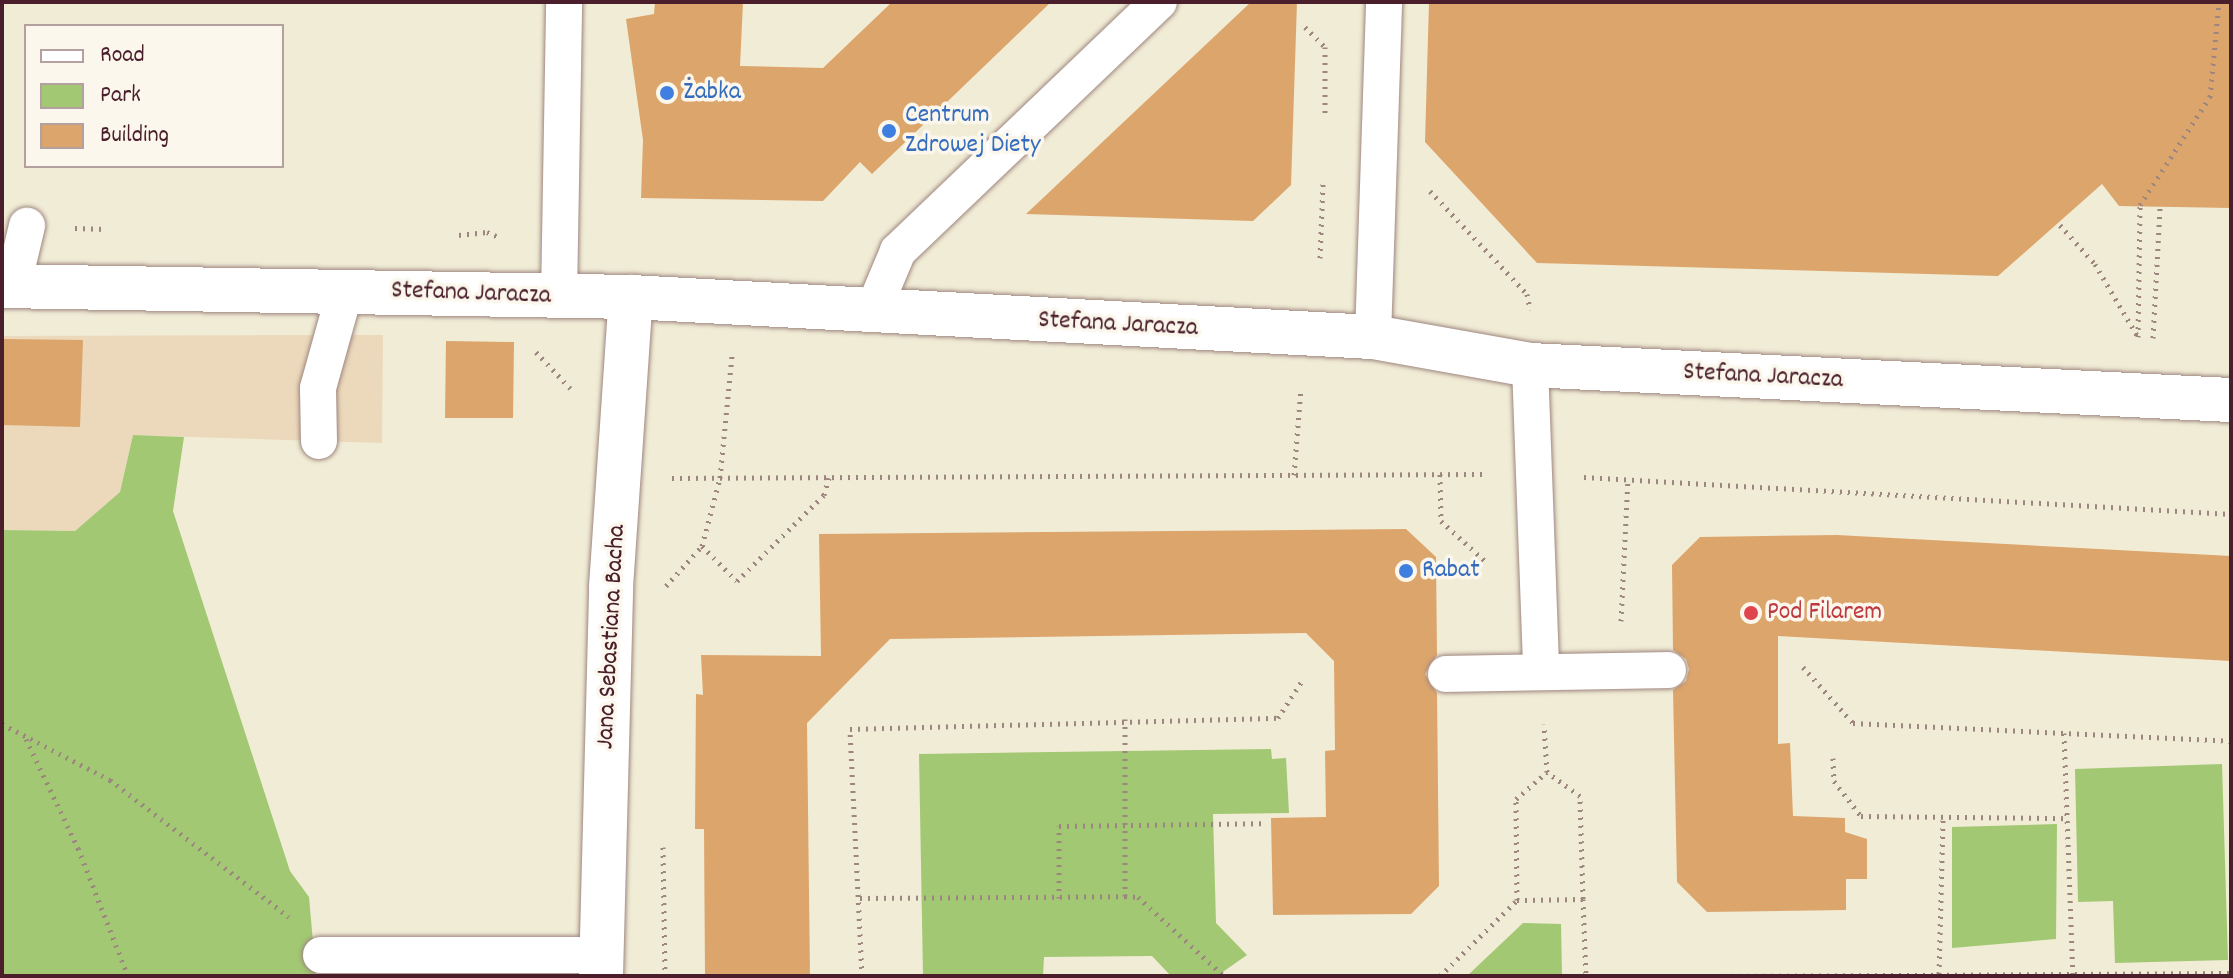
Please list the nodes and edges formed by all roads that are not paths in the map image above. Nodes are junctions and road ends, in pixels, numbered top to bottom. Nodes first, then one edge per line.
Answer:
1 (564, 2) edge
2 (1159, 2) edge
3 (1384, 2) edge
4 (27, 226) dead end
5 (7, 286) edge
6 (345, 291) junction
7 (559, 297) junction
8 (631, 297) junction
9 (872, 313) junction
10 (1373, 337) junction
11 (1530, 365) junction
12 (2231, 400) edge
13 (319, 441) dead end
14 (1668, 670) dead end
15 (1541, 671) junction
16 (1446, 674) dead end
17 (321, 955) road end
18 (601, 966) edge

1 - 7 lane
2 - 9 lane
3 - 10 lane
4 - 5 lane
5 - 6 street, Stefana Jaracza
6 - 7 street, Stefana Jaracza
6 - 13 lane
7 - 8 street, Stefana Jaracza
8 - 9 street, Stefana Jaracza
8 - 18 street, Jana Sebastiana Bacha
9 - 10 street, Stefana Jaracza
10 - 11 street, Stefana Jaracza
11 - 12 street, Stefana Jaracza
11 - 15 lane
14 - 15 lane
15 - 16 lane
17 - 18 lane

